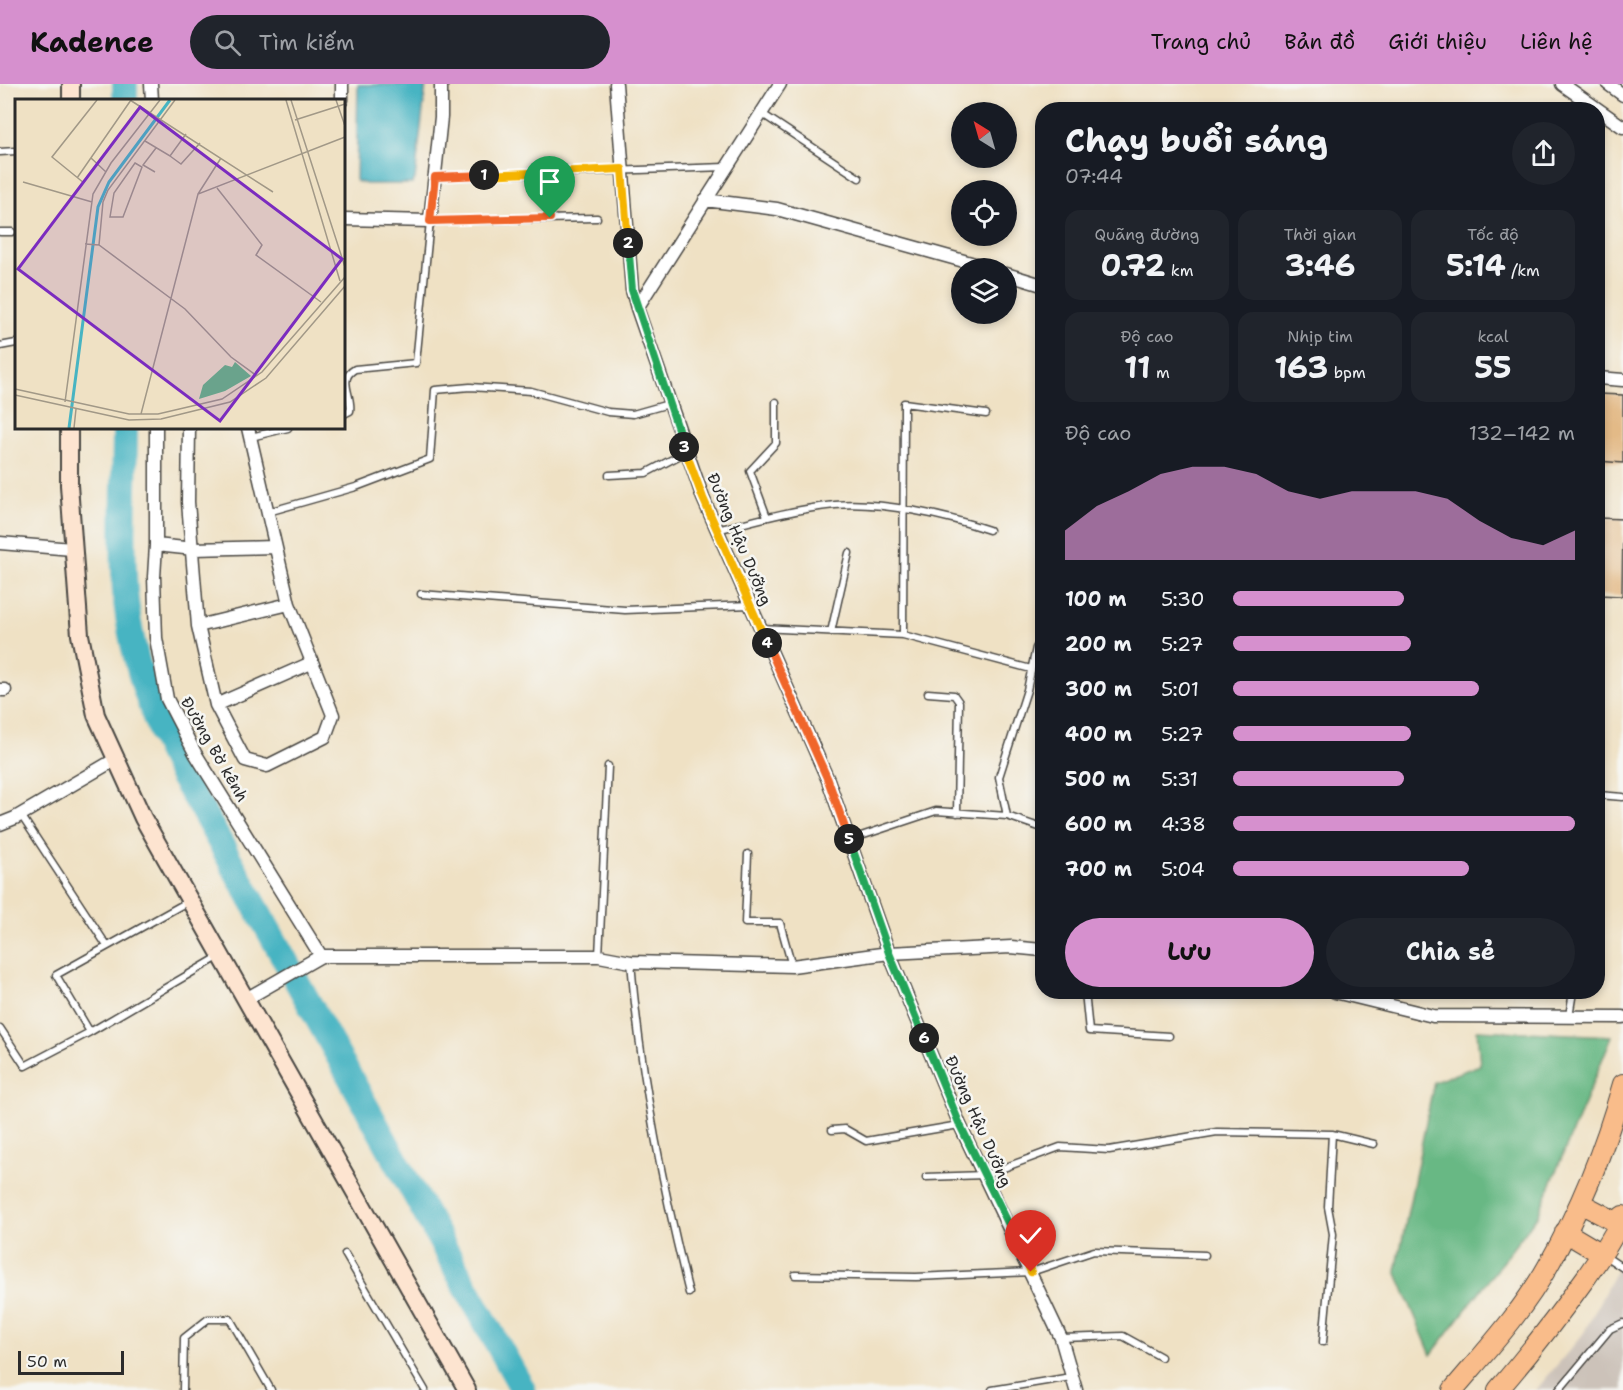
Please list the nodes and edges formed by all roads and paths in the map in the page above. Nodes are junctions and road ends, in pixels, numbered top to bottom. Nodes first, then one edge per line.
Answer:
1 (151, 84) edge
2 (441, 84) edge
3 (616, 84) edge
4 (780, 84) edge
5 (1562, 84) edge
6 (1608, 84) edge
7 (1623, 95) edge
8 (152, 99) edge
9 (1587, 102) edge
10 (762, 113) junction
11 (1605, 115) edge
12 (1623, 128) edge
13 (15, 151) edge
14 (0, 152) edge
15 (727, 167) junction
16 (622, 169) junction
17 (435, 177) junction
18 (859, 178) dead end
19 (705, 200) junction
20 (597, 218) dead end
21 (345, 219) edge
22 (430, 221) junction
23 (0, 232) edge
24 (12, 232) dead end
25 (954, 258) edge
26 (1017, 277) edge
27 (1035, 283) edge
28 (637, 308) junction
29 (15, 343) edge
30 (0, 346) edge
31 (1605, 379) edge
32 (1623, 380) edge
33 (776, 402) dead end
34 (672, 403) junction
35 (345, 414) edge
36 (986, 414) dead end
37 (69, 429) edge
38 (156, 429) edge
39 (189, 429) edge
40 (278, 429) edge
41 (249, 432) edge
42 (686, 452) junction
43 (609, 475) dead end
44 (905, 509) junction
45 (268, 512) junction
46 (767, 517) junction
47 (988, 530) dead end
48 (717, 531) junction
49 (0, 543) edge
50 (156, 545) junction
51 (274, 547) junction
52 (72, 549) junction
53 (194, 549) junction
54 (849, 553) dead end
55 (421, 594) dead end
56 (289, 604) junction
57 (750, 605) junction
58 (198, 626) junction
59 (759, 627) junction
60 (831, 632) junction
61 (903, 635) junction
62 (1035, 653) edge
63 (311, 663) junction
64 (1032, 669) junction
65 (928, 693) dead end
66 (216, 705) junction
67 (116, 759) junction
68 (608, 766) dead end
69 (1605, 795) edge
70 (1623, 796) edge
71 (957, 813) junction
72 (20, 815) junction
73 (1006, 816) junction
74 (0, 824) edge
75 (1035, 826) edge
76 (849, 840) junction
77 (748, 854) dead end
78 (190, 901) junction
79 (107, 946) junction
80 (1035, 949) edge
81 (889, 953) junction
82 (220, 956) junction
83 (321, 956) junction
84 (599, 956) junction
85 (631, 962) junction
86 (792, 966) junction
87 (246, 999) junction
88 (1086, 999) edge
89 (1377, 999) edge
90 (1572, 999) edge
91 (1569, 1016) junction
92 (1623, 1017) edge
93 (0, 1028) edge
94 (90, 1032) junction
95 (1169, 1036) dead end
96 (1623, 1084) edge
97 (960, 1125) junction
98 (832, 1130) dead end
99 (1332, 1134) junction
100 (1374, 1144) dead end
101 (985, 1175) junction
102 (926, 1177) dead end
103 (1580, 1203) junction
104 (1622, 1222) edge
105 (1565, 1232) junction
106 (345, 1254) dead end
107 (1602, 1254) junction
108 (1205, 1255) dead end
109 (1623, 1268) edge
110 (1031, 1272) junction
111 (795, 1275) dead end
112 (689, 1293) dead end
113 (1623, 1323) edge
114 (1061, 1338) junction
115 (1323, 1342) dead end
116 (1161, 1357) dead end
117 (1071, 1377) junction
118 (183, 1390) edge
119 (271, 1390) edge
120 (425, 1390) edge
121 (467, 1390) edge
122 (993, 1390) edge
123 (1076, 1390) edge
124 (1453, 1390) edge
125 (1498, 1390) edge
126 (1559, 1390) edge

1 - 8 street
2 - 17 street
3 - 16 street, Đường Hậu Dưỡng
4 - 10 street
5 - 9 street
6 - 7 street
10 - 15 street
10 - 18 lane
11 - 12 street
13 - 14 lane
15 - 16 lane
15 - 19 street
16 - 17 lane
16 - 28 street, Đường Hậu Dưỡng
17 - 22 street
19 - 25 street
19 - 28 street
20 - 22 lane
21 - 22 street
22 - 35 lane
23 - 24 lane
26 - 27 street
28 - 34 street, Đường Hậu Dưỡng
29 - 30 lane
31 - 32 street
33 - 46 lane
34 - 42 street, Đường Hậu Dưỡng
34 - 45 lane
36 - 44 lane
37 - 52 street
38 - 50 street, Đường Bờ kênh
39 - 53 street
40 - 41 lane
41 - 45 street
42 - 43 lane
42 - 48 street, Đường Hậu Dưỡng
44 - 46 lane
44 - 47 lane
44 - 61 lane
45 - 51 street
46 - 48 lane
48 - 57 street, Đường Hậu Dưỡng
49 - 52 street
50 - 53 street
50 - 83 street, Đường Bờ kênh
51 - 53 street
51 - 56 street
52 - 67 street
53 - 58 street
54 - 60 lane
55 - 57 lane
56 - 58 street
56 - 63 street
57 - 59 street, Đường Hậu Dưỡng
58 - 66 street
59 - 60 lane
59 - 76 street, Đường Hậu Dưỡng
60 - 61 lane
61 - 64 lane
62 - 64 lane
63 - 66 street
63 - 66 street
64 - 73 lane
65 - 71 lane
67 - 72 street
67 - 78 street
68 - 84 lane
69 - 70 lane
71 - 73 lane
71 - 76 lane
72 - 74 street
72 - 79 lane
73 - 75 lane
76 - 81 street, Đường Hậu Dưỡng
77 - 86 lane
78 - 79 lane
78 - 82 street
79 - 94 lane
80 - 81 street
81 - 86 street
81 - 97 street, Đường Hậu Dưỡng
82 - 87 street
82 - 94 lane
83 - 84 street
83 - 87 street
84 - 85 street
85 - 86 street
85 - 112 lane
87 - 121 street
88 - 95 lane
89 - 91 street
90 - 91 lane
91 - 92 street
93 - 94 lane
96 - 103 main road
97 - 98 lane
97 - 101 street, Đường Hậu Dưỡng
99 - 100 lane
99 - 101 lane
99 - 115 lane
101 - 102 lane
101 - 110 street, Đường Hậu Dưỡng
103 - 104 main road
103 - 105 main road
104 - 107 main road
105 - 107 main road
105 - 124 main road
106 - 120 lane
107 - 109 lane
107 - 125 main road
108 - 110 lane
110 - 111 lane
110 - 114 street, Đường Hậu Dưỡng
113 - 126 lane
114 - 116 lane
114 - 117 street, Đường Hậu Dưỡng
117 - 122 lane
117 - 123 street, Đường Hậu Dưỡng
118 - 119 lane

